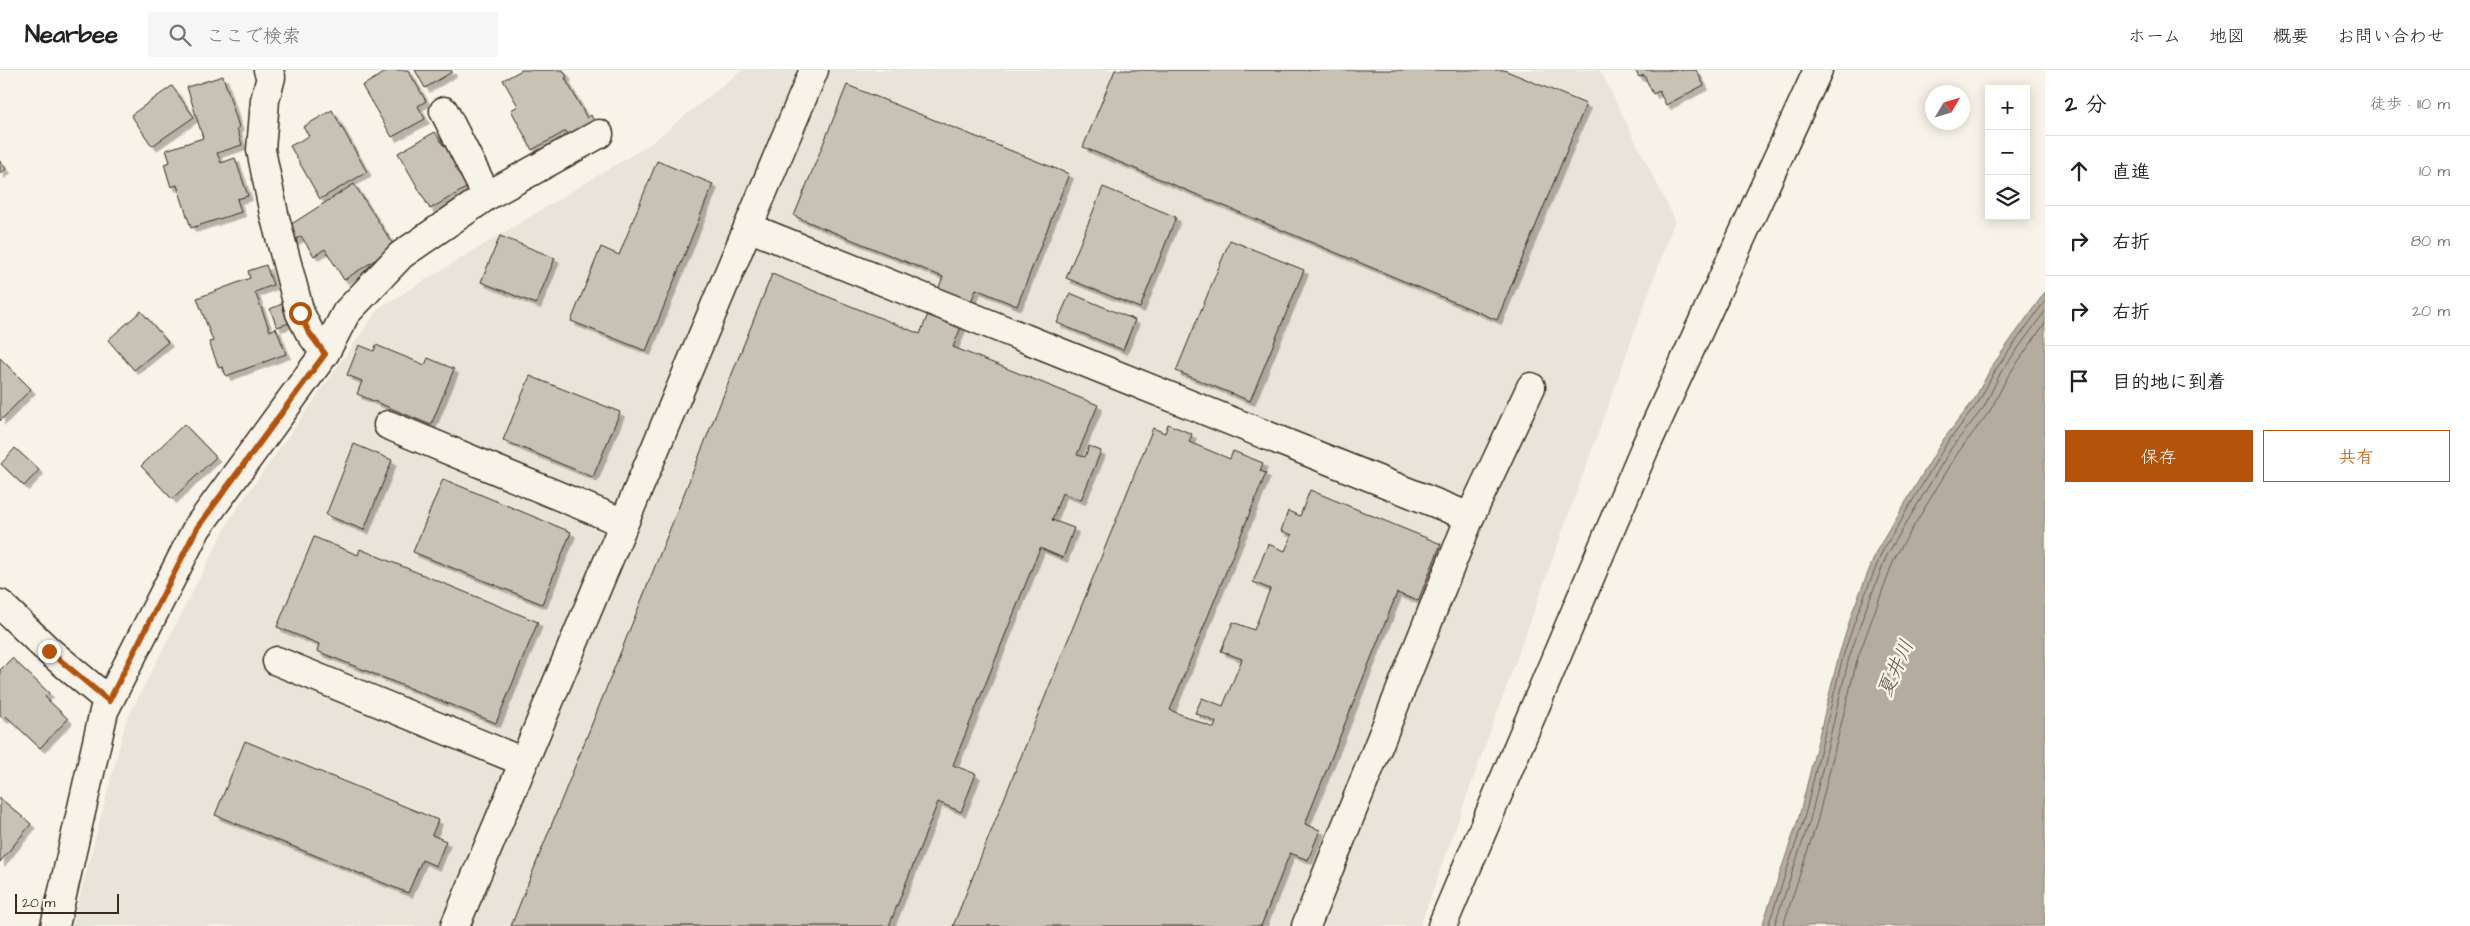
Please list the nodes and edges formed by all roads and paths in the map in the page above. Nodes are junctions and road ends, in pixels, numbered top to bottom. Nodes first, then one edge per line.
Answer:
1 (268, 70) edge
2 (814, 70) edge
3 (1818, 70) edge
4 (444, 111) dead end
5 (599, 134) dead end
6 (487, 196) junction
7 (748, 227) junction
8 (325, 354) junction
9 (1531, 386) dead end
10 (388, 425) dead end
11 (1470, 518) junction
12 (624, 523) junction
13 (0, 604) edge
14 (277, 661) dead end
15 (109, 701) junction
16 (524, 762) junction
17 (55, 926) edge
18 (455, 926) edge
19 (1306, 926) edge
20 (1442, 926) edge

1 - 8 street
2 - 7 street
3 - 20 street
4 - 6 street
5 - 6 street
6 - 8 street
7 - 11 street
7 - 12 street
8 - 15 street
9 - 11 street
10 - 12 street
11 - 19 street
12 - 16 street
13 - 15 street
14 - 16 street
15 - 17 street
16 - 18 street

